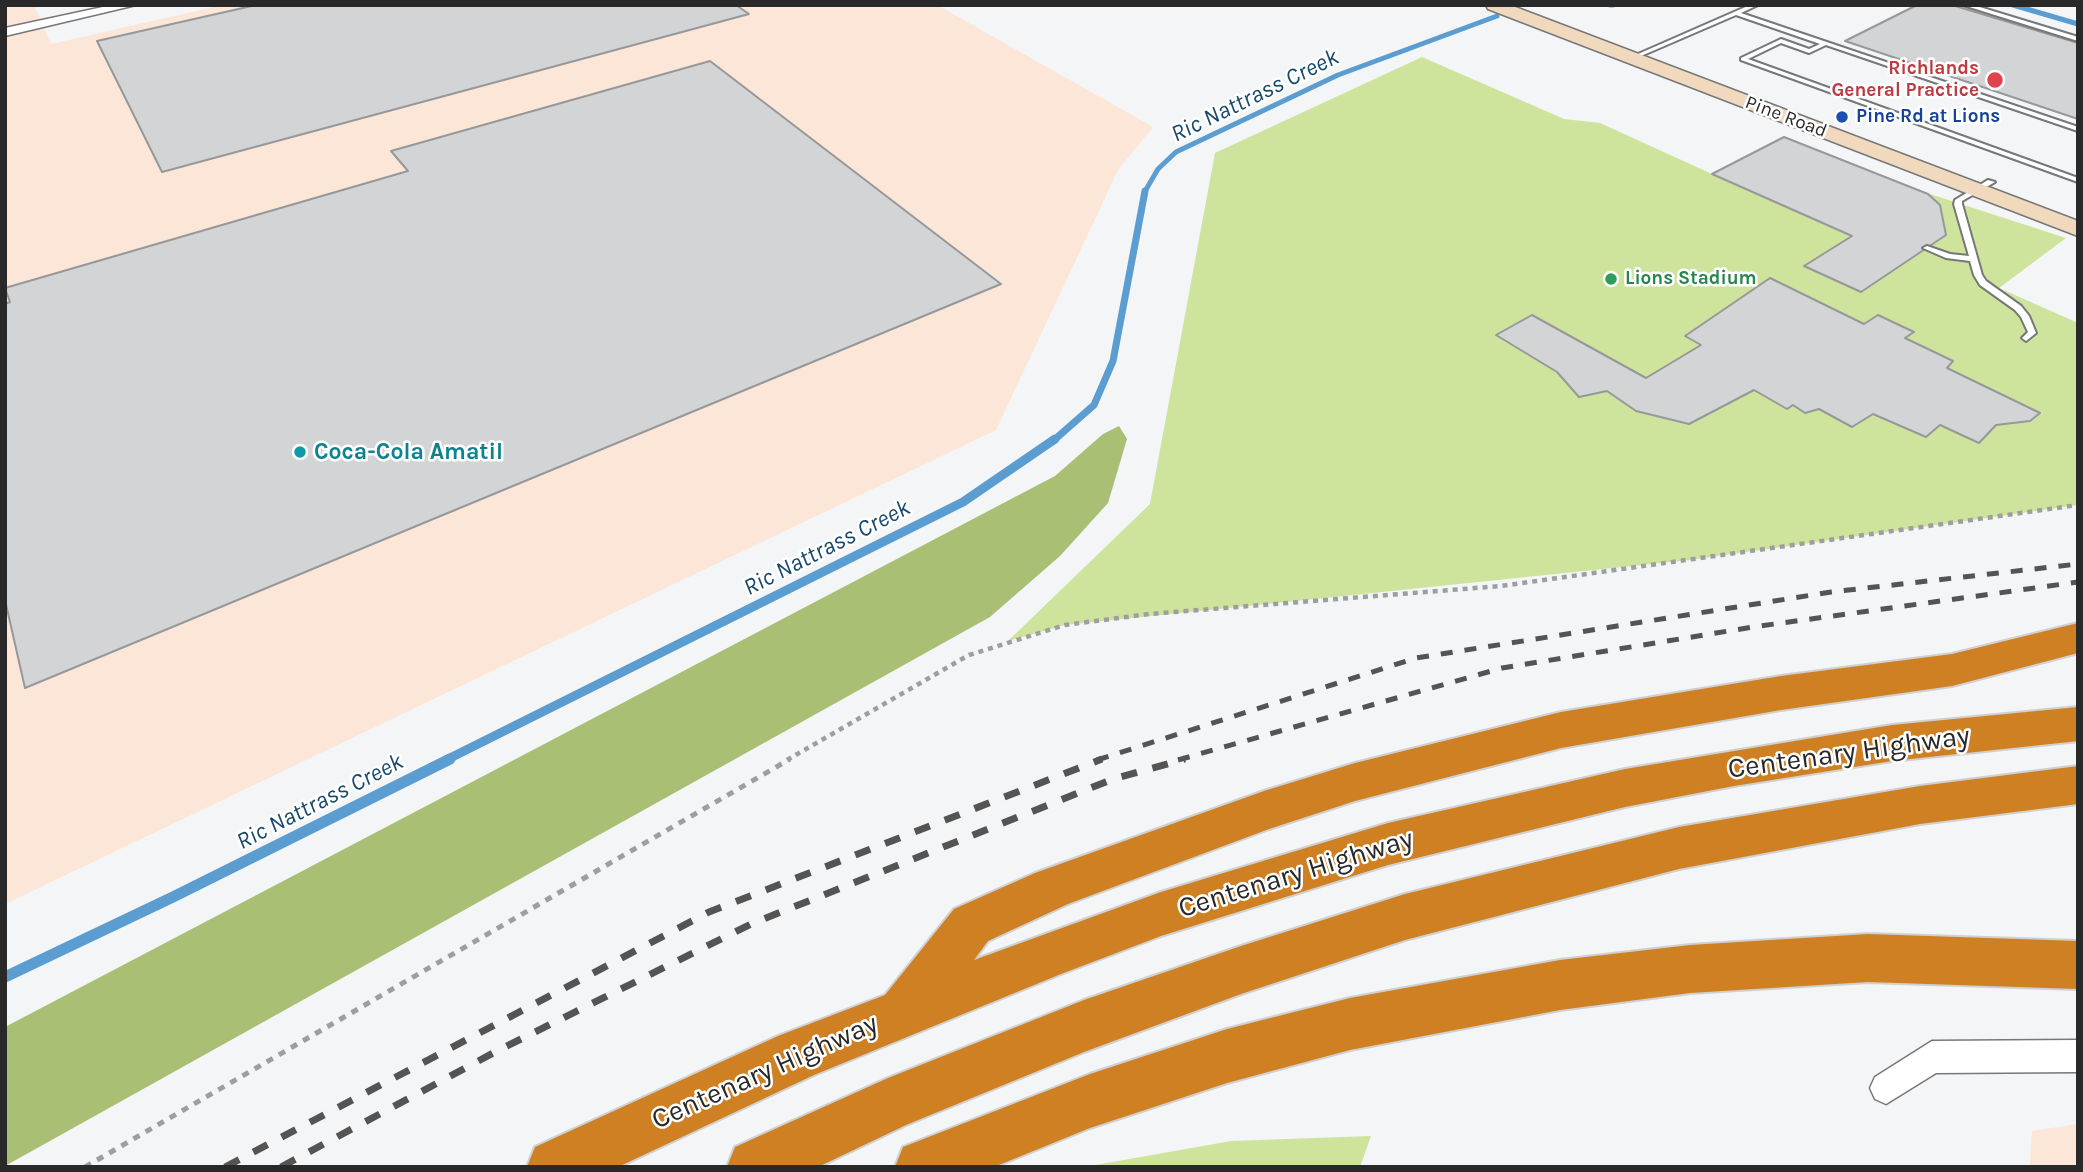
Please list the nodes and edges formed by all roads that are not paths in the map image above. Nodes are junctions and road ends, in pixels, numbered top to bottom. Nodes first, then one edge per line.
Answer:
1 (130, 5) edge
2 (1494, 5) edge
3 (1519, 5) edge
4 (1755, 5) edge
5 (1966, 5) edge
6 (1736, 13) junction
7 (5, 32) edge
8 (2078, 39) edge
9 (1826, 43) junction
10 (1640, 55) junction
11 (2078, 129) edge
12 (2078, 180) edge
13 (1984, 186) junction
14 (2078, 217) edge
15 (2078, 229) edge
16 (1927, 248) dead end
17 (1973, 260) junction
18 (2026, 338) dead end
19 (2078, 638) edge
20 (2078, 724) edge
21 (2078, 785) edge
22 (2078, 965) edge
23 (902, 1012) junction
24 (2078, 1056) edge
25 (1886, 1088) dead end
26 (555, 1167) edge
27 (755, 1167) edge
28 (923, 1167) edge

1 - 7 street
2 - 10 street, Pine Road
3 - 10 street, Pine Road
4 - 6 lane
5 - 8 lane
6 - 9 lane
6 - 10 lane
9 - 11 lane
9 - 12 lane
10 - 13 street, Pine Road
13 - 14 street, Pine Road
13 - 15 street, Pine Road
13 - 17 lane
16 - 17 lane
17 - 18 lane
19 - 23 highway
20 - 23 highway, Centenary Highway
21 - 27 highway
22 - 28 highway
23 - 26 highway, Centenary Highway
24 - 25 street

